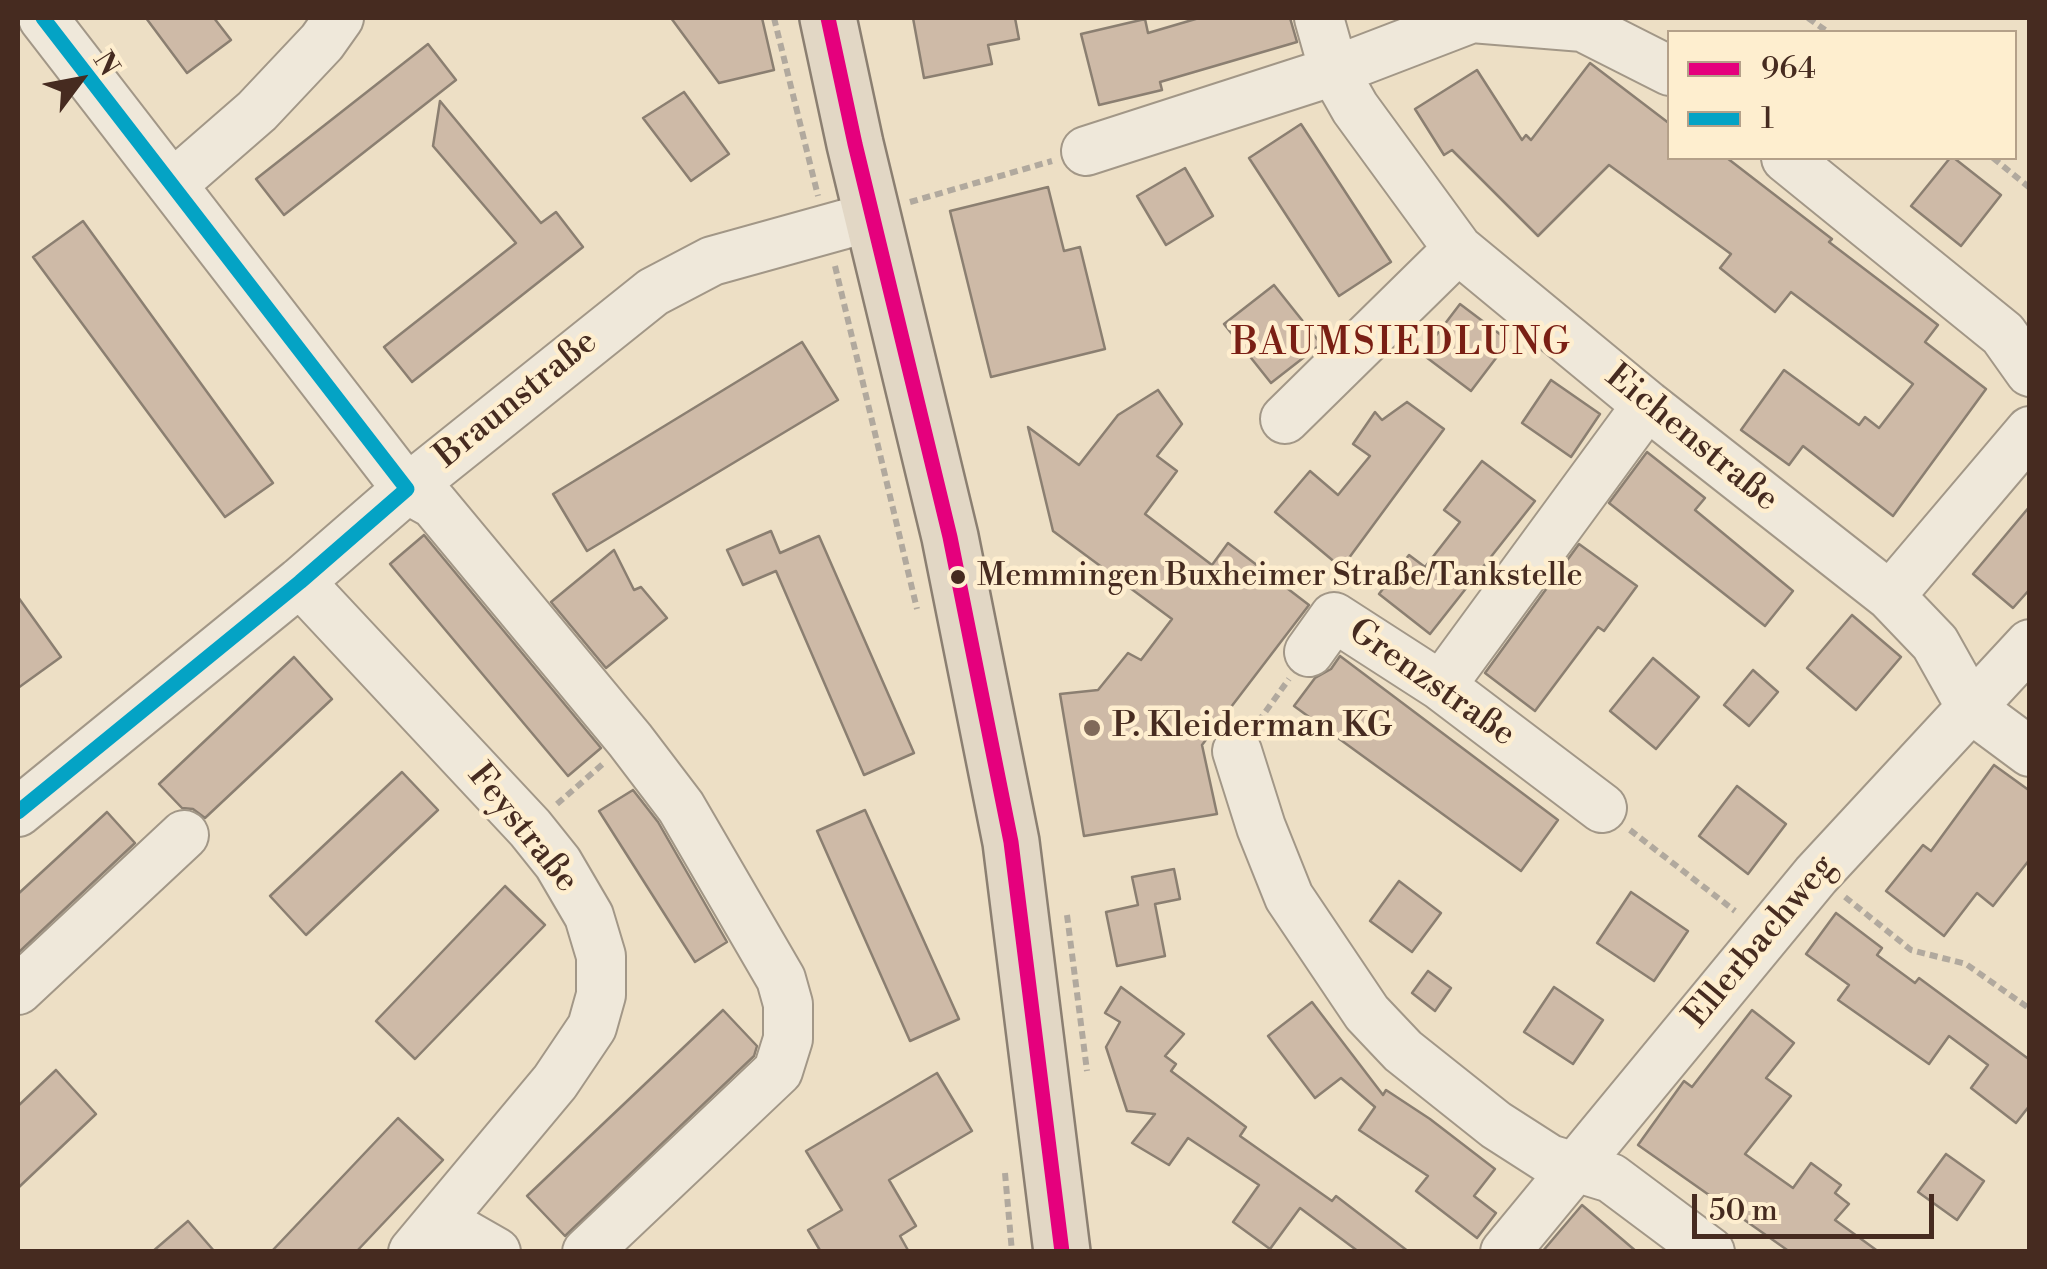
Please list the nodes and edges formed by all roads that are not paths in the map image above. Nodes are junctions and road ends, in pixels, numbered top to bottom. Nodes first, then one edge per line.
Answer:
1 (43, 18) edge
2 (339, 18) edge
3 (828, 18) edge
4 (1319, 18) edge
5 (1667, 69) edge
6 (1334, 71) junction
7 (1086, 151) road end
8 (1788, 160) edge
9 (172, 185) junction
10 (869, 215) junction
11 (1458, 249) junction
12 (2030, 372) edge
13 (1647, 405) junction
14 (1284, 419) dead end
15 (2030, 431) edge
16 (407, 489) junction
17 (300, 582) junction
18 (1890, 596) junction
19 (2030, 644) edge
20 (1309, 652) road end
21 (1441, 686) junction
22 (1972, 709) junction
23 (1237, 751) road end
24 (2030, 752) edge
25 (1602, 808) road end
26 (18, 812) edge
27 (184, 835) dead end
28 (18, 990) edge
29 (1575, 1169) junction
30 (427, 1236) edge
31 (496, 1252) edge
32 (586, 1252) edge
33 (1062, 1252) edge
34 (1505, 1252) edge
35 (1710, 1252) edge

1 - 9 street
2 - 9 street
3 - 10 main road
4 - 6 street, Eichenstraße
5 - 6 street
6 - 7 street
6 - 11 street, Eichenstraße
8 - 12 street
9 - 16 street
10 - 16 street, Braunstraße
10 - 33 main road
11 - 13 street, Eichenstraße
11 - 14 street
13 - 18 street, Eichenstraße
13 - 21 street
15 - 18 street
16 - 17 street, Braunstraße
16 - 32 street
17 - 26 street, Braunstraße
17 - 30 street, Feystraße
18 - 22 street, Eichenstraße
19 - 22 street, Ellerbachweg
20 - 21 street, Grenzstraße
21 - 25 street, Grenzstraße
22 - 24 street
22 - 29 street, Ellerbachweg
23 - 29 street
27 - 28 street
29 - 34 street, Ellerbachweg
29 - 35 street
30 - 31 street

